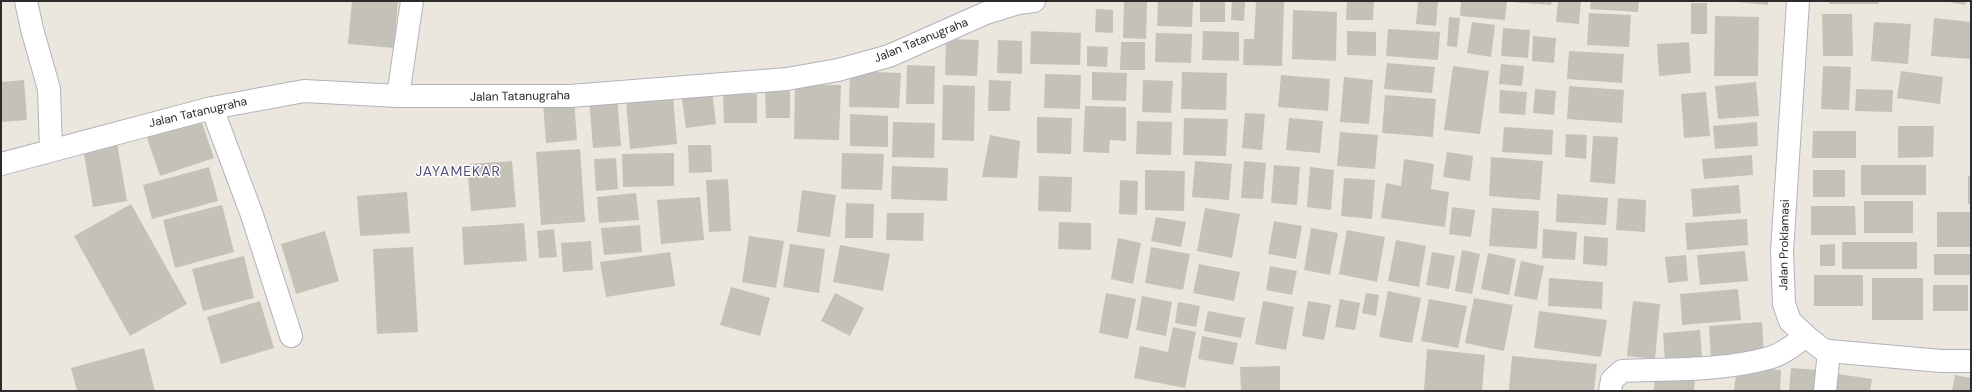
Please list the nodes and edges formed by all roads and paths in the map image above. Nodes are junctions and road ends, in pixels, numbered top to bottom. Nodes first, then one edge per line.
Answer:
1 (26, 1) edge
2 (412, 1) edge
3 (1034, 1) edge
4 (1798, 1) edge
5 (398, 96) junction
6 (212, 108) junction
7 (51, 150) junction
8 (1, 164) edge
9 (291, 336) dead end
10 (1806, 336) junction
11 (1829, 351) junction
12 (1971, 361) edge
13 (1610, 391) edge
14 (1826, 391) edge

1 - 7 street
2 - 5 street
3 - 5 street, Jalan Tatanugraha
4 - 10 street, Jalan Proklamasi
5 - 6 street, Jalan Tatanugraha
6 - 7 street, Jalan Tatanugraha
6 - 9 street
7 - 8 street, Jalan Tatanugraha
10 - 11 street, Jalan Proklamasi
10 - 13 street
11 - 12 street, Jalan Proklamasi
11 - 14 street

